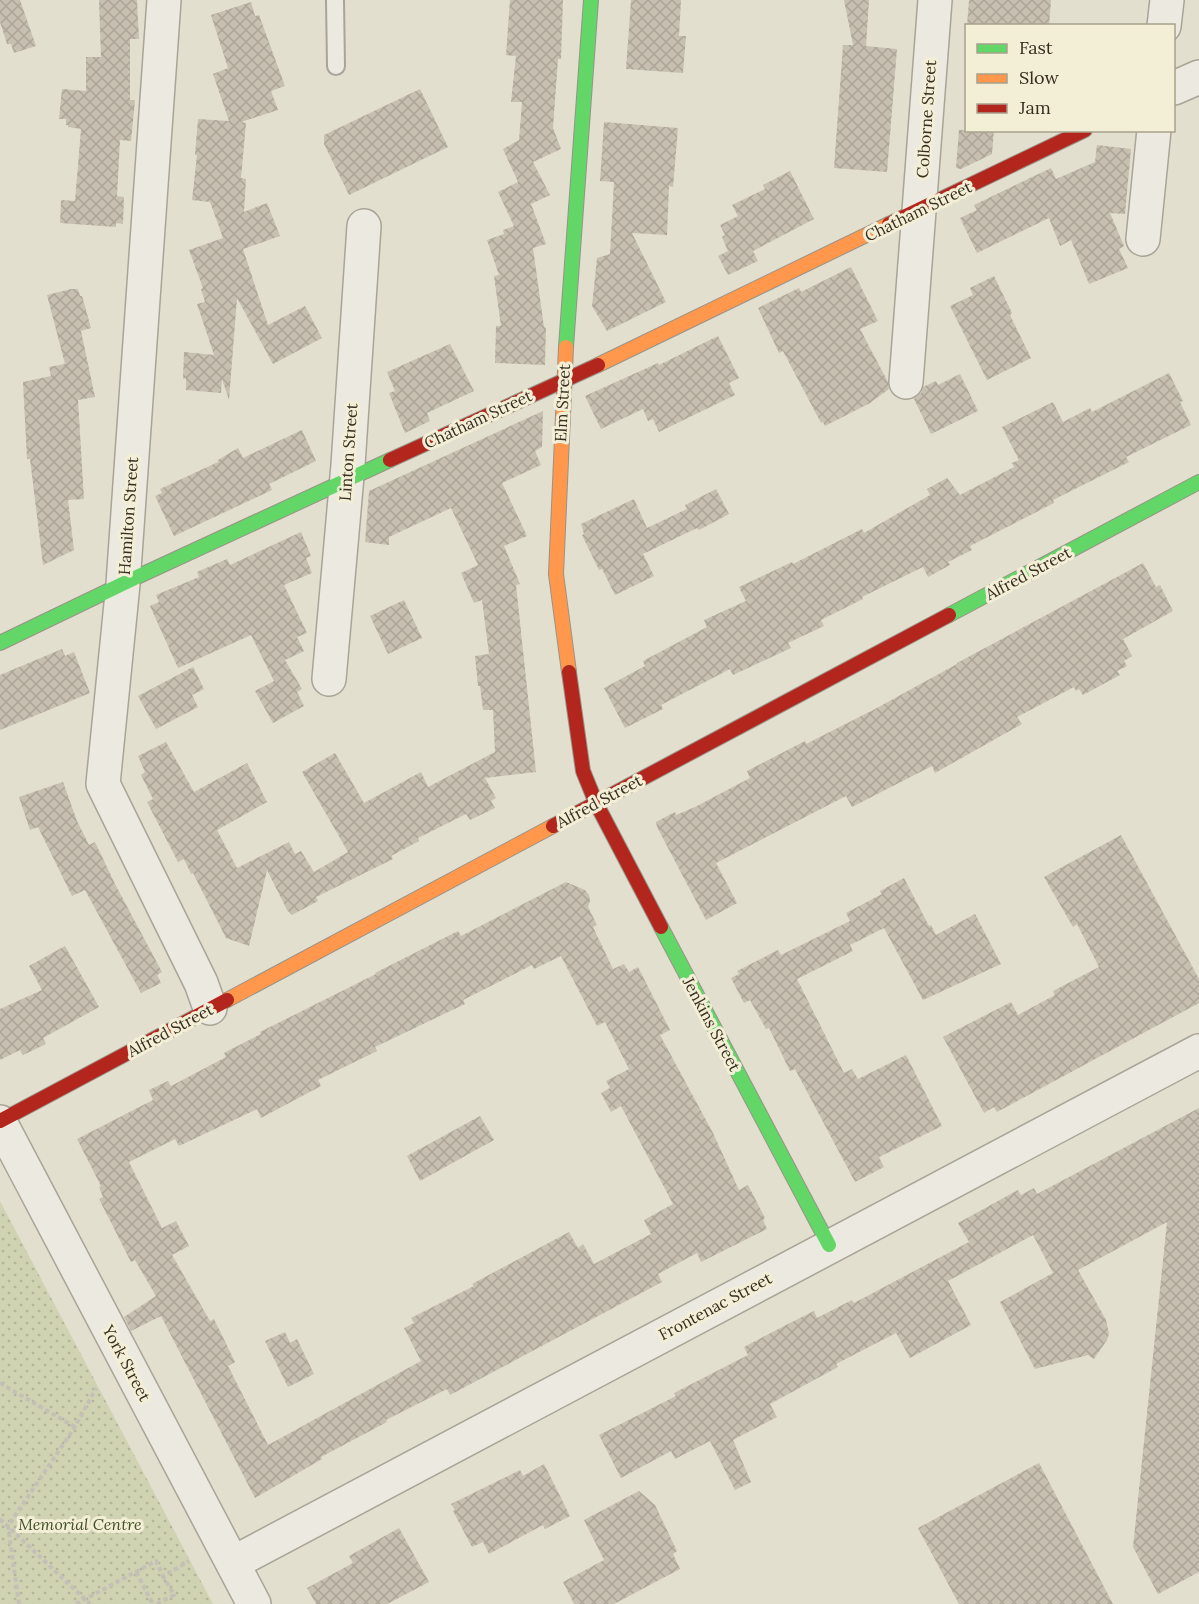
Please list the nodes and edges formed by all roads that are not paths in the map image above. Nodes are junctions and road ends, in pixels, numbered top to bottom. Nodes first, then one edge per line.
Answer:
1 (164, 0) edge
2 (335, 0) edge
3 (591, 0) edge
4 (935, 0) edge
5 (1167, 0) edge
6 (1164, 24) edge
7 (336, 66) dead end
8 (1199, 77) edge
9 (1175, 87) edge
10 (1081, 132) edge
11 (1154, 132) edge
12 (919, 211) junction
13 (364, 226) dead end
14 (1143, 239) dead end
15 (563, 381) junction
16 (906, 382) dead end
17 (346, 480) junction
18 (1199, 482) edge
19 (123, 584) junction
20 (0, 643) edge
21 (329, 679) dead end
22 (596, 803) junction
23 (210, 1008) junction
24 (1199, 1051) edge
25 (0, 1122) edge
26 (829, 1245) junction
27 (233, 1563) junction
28 (254, 1604) edge

1 - 19 street, Hamilton Street
2 - 7 lane
3 - 15 street, Elm Street
4 - 12 street, Colborne Street
5 - 6 street
8 - 9 street
10 - 12 street, Chatham Street
11 - 14 street
12 - 15 street, Chatham Street
12 - 16 street, Colborne Street
13 - 17 street, Linton Street
15 - 17 street, Chatham Street
15 - 22 street, Elm Street
17 - 19 street, Chatham Street
17 - 21 street, Linton Street
18 - 22 street, Alfred Street
19 - 20 street, Chatham Street
19 - 23 street, Hamilton Street
22 - 23 street, Alfred Street
22 - 26 street, Jenkins Street
23 - 25 street, Alfred Street
24 - 26 street, Frontenac Street
25 - 27 street, York Street
26 - 27 street, Frontenac Street
27 - 28 street, York Street

